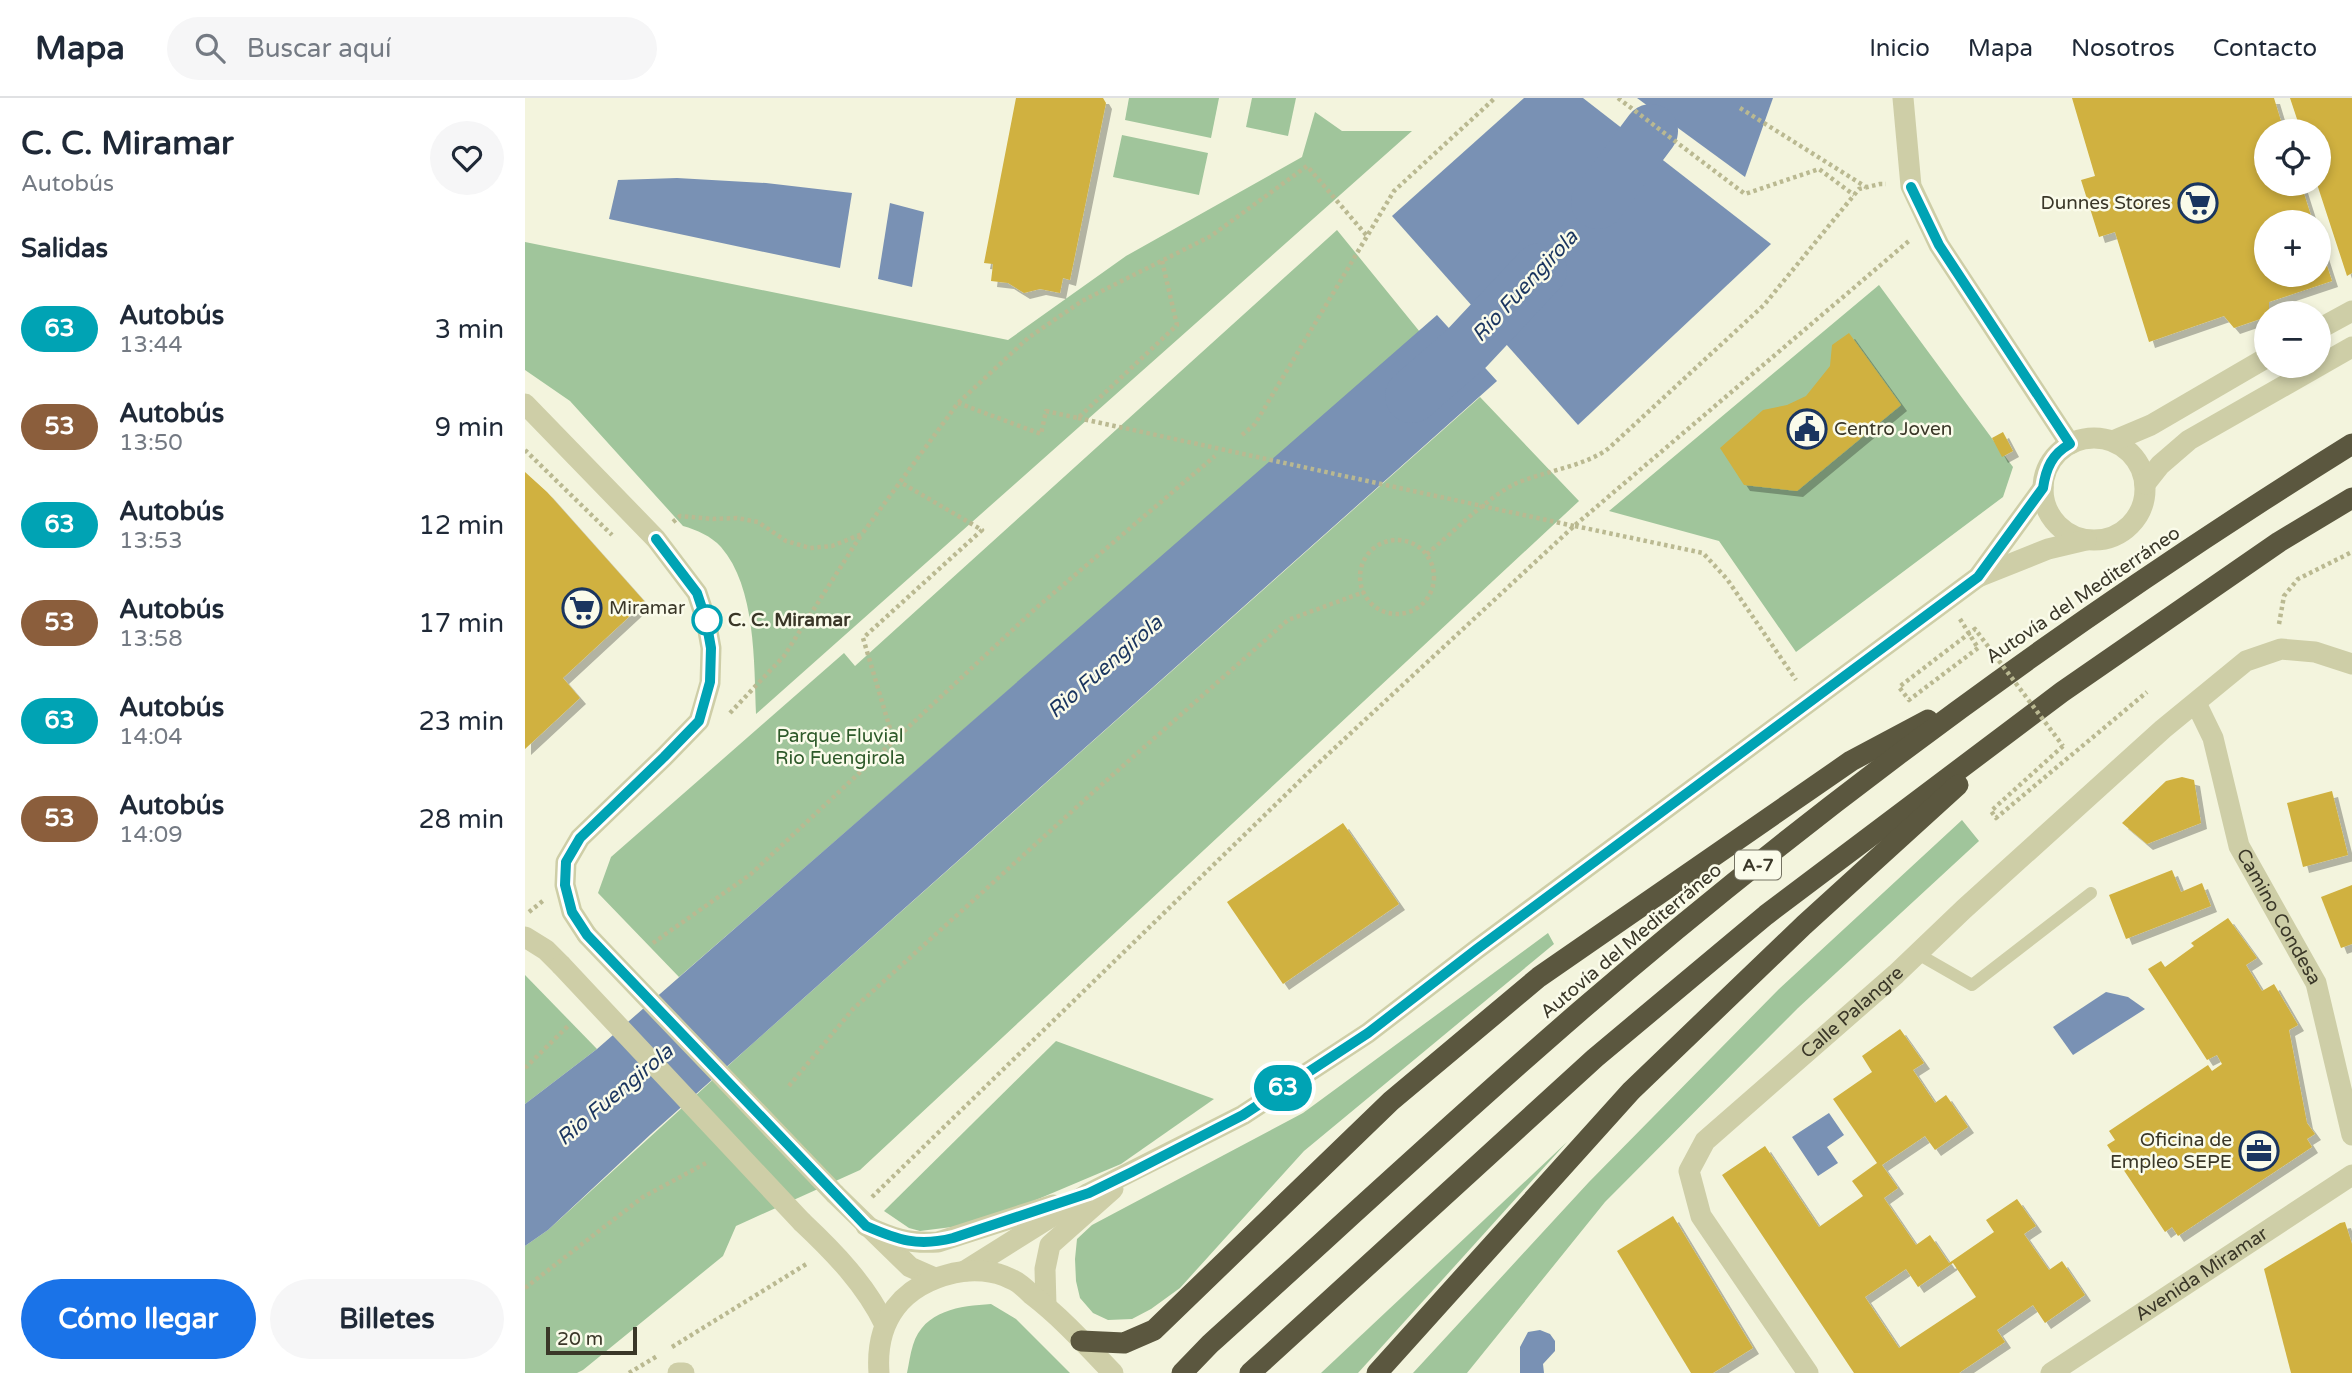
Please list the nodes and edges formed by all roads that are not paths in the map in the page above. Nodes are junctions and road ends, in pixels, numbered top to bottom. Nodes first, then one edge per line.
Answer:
1 (1903, 98) edge
2 (2352, 312) edge
3 (2331, 323) edge
4 (2352, 347) edge
5 (2254, 365) edge
6 (525, 404) edge
7 (2113, 441) junction
8 (2070, 444) junction
9 (2352, 444) edge
10 (2145, 484) junction
11 (2043, 488) junction
12 (2352, 498) edge
13 (2086, 540) junction
14 (1978, 577) junction
15 (2352, 664) edge
16 (1988, 687) junction
17 (2062, 692) junction
18 (2196, 703) junction
19 (2091, 893) dead end
20 (525, 937) edge
21 (1918, 954) junction
22 (2352, 1135) edge
23 (1132, 1172) junction
24 (2352, 1175) edge
25 (1089, 1193) junction
26 (860, 1221) junction
27 (965, 1271) junction
28 (935, 1278) junction
29 (1046, 1305) junction
30 (885, 1325) junction
31 (1081, 1341) junction
32 (678, 1373) edge
33 (684, 1373) edge
34 (879, 1373) edge
35 (1113, 1373) edge
36 (1182, 1373) edge
37 (1250, 1373) edge
38 (1377, 1373) edge
39 (1808, 1373) edge
40 (2051, 1373) edge

1 - 8 street
2 - 3 street
4 - 10 street
5 - 7 street
6 - 26 street, bridge
7 - 8 street
7 - 10 street
8 - 11 street
9 - 16 highway, Autovía del Mediterráneo / A-7
10 - 13 street
11 - 13 street
11 - 14 street
12 - 17 highway, A-7
13 - 14 street
14 - 23 street
15 - 18 street, Calle Palangre
16 - 31 highway
16 - 36 highway, Autovía del Mediterráneo / A-7
17 - 37 highway, A-7
17 - 38 highway
18 - 21 street, Calle Palangre
18 - 22 street, Camino Condesa
19 - 21 lane
20 - 30 street, bridge
21 - 39 street, Calle Palangre
23 - 25 street
23 - 29 street
24 - 40 street, Avenida Miramar
25 - 26 street
25 - 27 street
26 - 28 street
27 - 28 street
27 - 29 street
28 - 30 street
29 - 31 street
30 - 34 street
31 - 35 street
32 - 33 street

